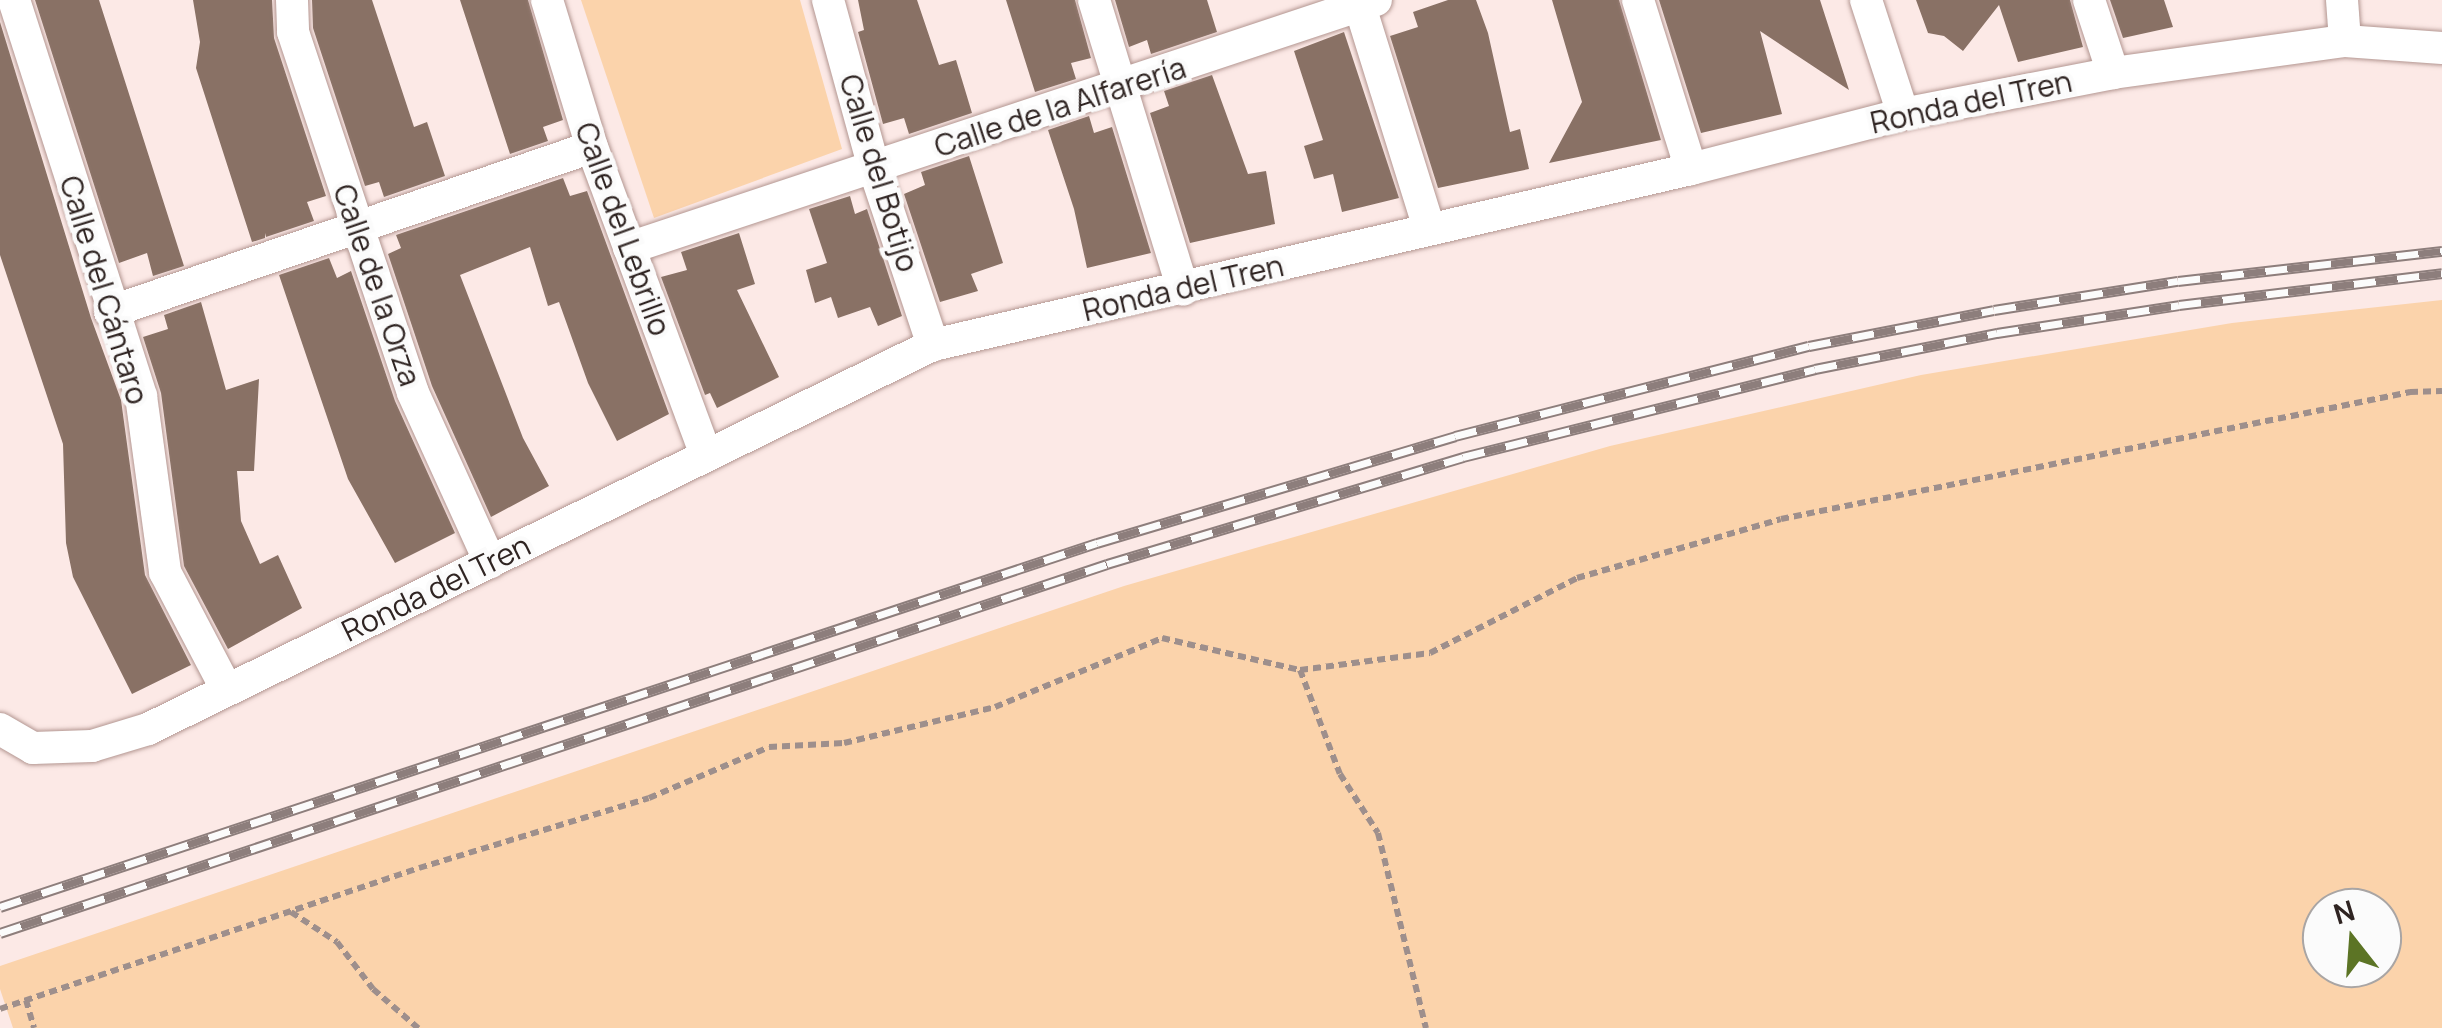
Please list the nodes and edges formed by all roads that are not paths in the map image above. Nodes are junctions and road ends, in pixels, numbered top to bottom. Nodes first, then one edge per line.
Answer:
1 (14, 0) edge
2 (292, 0) edge
3 (547, 0) edge
4 (828, 0) edge
5 (1094, 0) edge
6 (1638, 0) edge
7 (1866, 0) edge
8 (2088, 0) edge
9 (2342, 0) edge
10 (1365, 2) edge
11 (2345, 41) junction
12 (2442, 48) edge
13 (2113, 73) junction
14 (1121, 88) junction
15 (1903, 114) junction
16 (592, 147) junction
17 (874, 168) junction
18 (1691, 170) junction
19 (358, 228) junction
20 (1429, 228) junction
21 (628, 248) junction
22 (1183, 290) junction
23 (110, 312) junction
24 (934, 345) junction
25 (706, 456) junction
26 (490, 562) junction
27 (227, 690) junction
28 (0, 729) edge

1 - 23 street, Calle del Cántaro
2 - 19 street, Calle de la Orza
3 - 16 street, Calle del Lebrillo
4 - 17 street, Calle del Botijo
5 - 14 street
6 - 18 street
7 - 15 street
8 - 13 street
9 - 11 street
10 - 14 street, Calle de la Alfarería
10 - 20 street
11 - 12 street, Ronda del Tren
11 - 13 street, Ronda del Tren
13 - 15 street, Ronda del Tren
14 - 17 street, Calle de la Alfarería
14 - 22 street
15 - 18 street, Ronda del Tren
16 - 19 street
16 - 21 street, Calle del Lebrillo
17 - 21 street, Calle de la Alfarería
17 - 24 street, Calle del Botijo
18 - 20 street, Ronda del Tren
19 - 23 street
19 - 26 street, Calle de la Orza
20 - 22 street, Ronda del Tren
21 - 25 street, Calle del Lebrillo
22 - 24 street, Ronda del Tren
23 - 27 street, Calle del Cántaro
24 - 25 street, Ronda del Tren
25 - 26 street, Ronda del Tren
26 - 27 street, Ronda del Tren
27 - 28 street, Ronda del Tren

